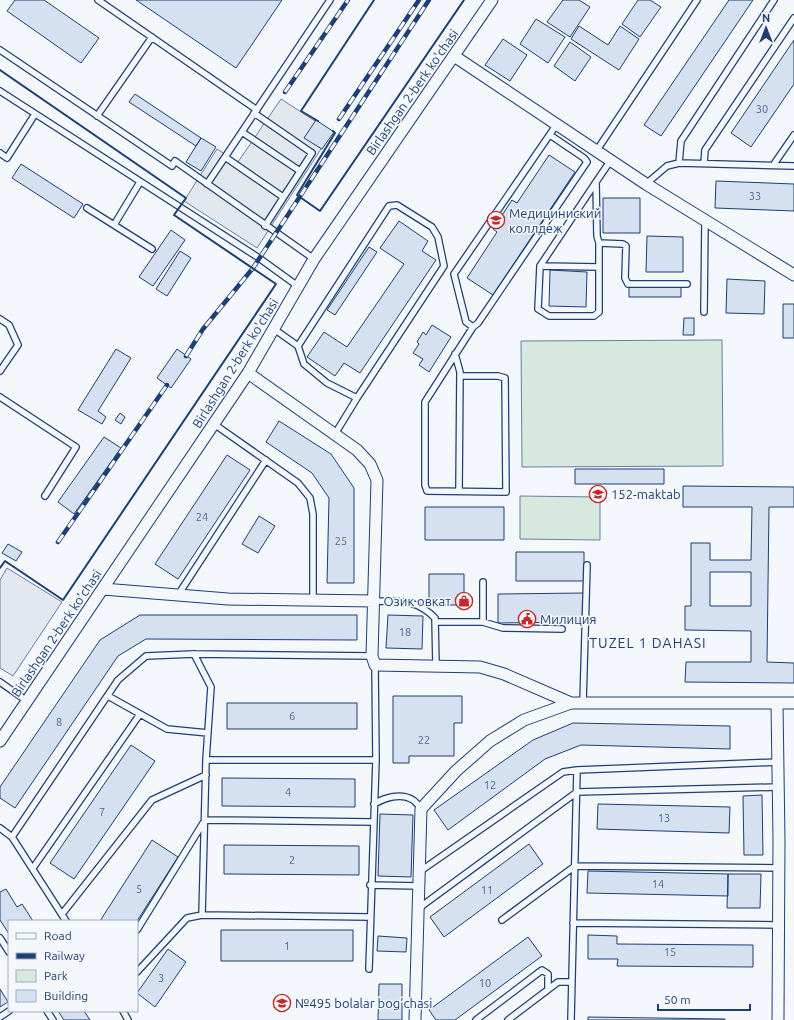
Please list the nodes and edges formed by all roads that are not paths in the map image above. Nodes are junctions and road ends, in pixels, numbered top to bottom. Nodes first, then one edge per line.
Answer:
1 (98, 0) edge
2 (330, 0) edge
3 (492, 0) edge
4 (697, 0) edge
5 (774, 0) edge
6 (794, 18) edge
7 (152, 37) junction
8 (0, 50) edge
9 (454, 56) junction
10 (0, 91) edge
11 (256, 112) junction
12 (35, 114) junction
13 (97, 116) junction
14 (558, 124) junction
15 (242, 132) junction
16 (550, 135) junction
17 (794, 135) edge
18 (597, 150) junction
19 (0, 154) edge
20 (225, 157) junction
21 (611, 160) junction
22 (679, 163) junction
23 (704, 163) junction
24 (774, 164) junction
25 (794, 166) edge
26 (300, 171) junction
27 (140, 182) junction
28 (596, 182) junction
29 (207, 184) junction
30 (646, 184) junction
31 (284, 197) junction
32 (87, 208) dead end
33 (705, 220) junction
34 (114, 226) junction
35 (265, 226) junction
36 (599, 243) junction
37 (152, 249) dead end
38 (314, 259) junction
39 (540, 266) junction
40 (599, 267) junction
41 (794, 274) edge
42 (687, 284) dead end
43 (299, 287) junction
44 (704, 312) dead end
45 (0, 319) edge
46 (473, 327) junction
47 (274, 329) junction
48 (298, 346) junction
49 (455, 354) junction
50 (0, 371) edge
51 (248, 373) junction
52 (460, 376) junction
53 (0, 397) edge
54 (357, 398) junction
55 (214, 424) junction
56 (335, 434) junction
57 (266, 460) junction
58 (459, 491) junction
59 (45, 496) dead end
60 (587, 565) dead end
61 (483, 582) dead end
62 (103, 589) junction
63 (178, 595) junction
64 (313, 600) junction
65 (374, 601) junction
66 (435, 622) junction
67 (483, 622) junction
68 (562, 629) dead end
69 (194, 654) junction
70 (374, 661) junction
71 (436, 666) junction
72 (0, 682) edge
73 (108, 696) junction
74 (27, 701) junction
75 (571, 703) junction
76 (584, 703) junction
77 (776, 703) junction
78 (794, 703) edge
79 (140, 714) junction
80 (208, 733) junction
81 (0, 741) edge
82 (206, 760) junction
83 (376, 760) junction
84 (778, 762) junction
85 (577, 770) junction
86 (206, 775) junction
87 (778, 787) junction
88 (576, 792) junction
89 (374, 804) junction
90 (421, 809) junction
91 (205, 820) junction
92 (373, 822) junction
93 (0, 828) edge
94 (12, 837) junction
95 (575, 866) junction
96 (33, 868) junction
97 (779, 868) junction
98 (420, 872) junction
99 (370, 885) junction
100 (419, 886) junction
101 (418, 908) junction
102 (62, 914) junction
103 (202, 915) junction
104 (369, 917) junction
105 (65, 920) edge
106 (502, 920) dead end
107 (573, 923) junction
108 (779, 925) junction
109 (138, 928) edge
110 (0, 938) edge
111 (8, 950) edge
112 (369, 969) dead end
113 (138, 971) edge
114 (572, 982) junction
115 (548, 989) junction
116 (415, 1020) edge
117 (476, 1020) edge
118 (508, 1020) edge
119 (571, 1020) edge
120 (778, 1020) edge

1 - 7 lane
2 - 11 lane
3 - 9 street, Birlashgan 2-berk ko'chasi
4 - 18 lane
5 - 22 lane
6 - 23 lane
7 - 11 lane
7 - 13 lane
8 - 13 lane
9 - 14 street
9 - 38 street, Birlashgan 2-berk ko'chasi
10 - 12 lane
11 - 15 lane
11 - 26 lane
12 - 19 lane
12 - 27 lane
13 - 29 lane
14 - 16 lane
14 - 18 street
15 - 20 lane
15 - 26 lane
16 - 46 lane
16 - 46 lane
17 - 24 lane
18 - 21 street
20 - 29 lane
20 - 31 lane
21 - 28 lane
21 - 30 street
22 - 23 lane
22 - 30 lane
23 - 24 lane
24 - 25 lane
26 - 31 lane
27 - 34 lane
27 - 43 lane
28 - 36 lane
28 - 39 lane
29 - 35 lane
30 - 33 street
31 - 35 lane
32 - 34 lane
33 - 41 street
33 - 44 lane
34 - 37 lane
35 - 38 lane
36 - 40 lane
36 - 42 lane
38 - 43 street, Birlashgan 2-berk ko'chasi
39 - 40 lane
39 - 40 lane
43 - 47 street, Birlashgan 2-berk ko'chasi
45 - 50 lane
46 - 49 lane
47 - 48 lane
47 - 51 street, Birlashgan 2-berk ko'chasi
48 - 54 lane
48 - 54 lane
49 - 52 lane
49 - 58 lane
51 - 55 street, Birlashgan 2-berk ko'chasi
51 - 56 street
52 - 58 lane
52 - 58 lane
53 - 59 lane
54 - 56 lane
55 - 57 lane
55 - 62 street, Birlashgan 2-berk ko'chasi
56 - 65 street
57 - 63 lane
57 - 64 lane
60 - 76 lane
61 - 67 lane
62 - 63 street
62 - 74 street, Birlashgan 2-berk ko'chasi
63 - 64 street
64 - 65 street
65 - 66 lane
65 - 70 street
66 - 67 lane
66 - 71 lane
67 - 68 lane
69 - 70 lane
69 - 73 lane
69 - 80 lane
70 - 71 street
70 - 83 lane
71 - 75 street
72 - 74 lane
73 - 79 lane
73 - 94 lane
74 - 81 street, Birlashgan 2-berk ko'chasi
75 - 76 street
75 - 90 street
76 - 77 street
77 - 78 street
77 - 84 street
79 - 80 lane
79 - 96 lane
80 - 82 lane
82 - 83 lane
82 - 86 lane
83 - 89 lane
84 - 85 lane
84 - 87 street
85 - 88 lane
85 - 98 lane
86 - 91 lane
86 - 102 lane
87 - 88 lane
87 - 97 street
88 - 95 lane
88 - 101 lane
89 - 90 lane
89 - 92 lane
90 - 98 street
91 - 92 lane
91 - 103 lane
91 - 109 lane
92 - 99 lane
93 - 94 lane
94 - 96 lane
95 - 97 lane
95 - 106 lane
95 - 107 lane
96 - 102 lane
97 - 108 street
98 - 100 street
99 - 100 lane
99 - 104 lane
100 - 101 street
101 - 116 street
102 - 105 lane
103 - 104 lane
103 - 113 lane
104 - 112 lane
107 - 108 lane
107 - 114 lane
108 - 120 street
110 - 111 lane
114 - 115 lane
114 - 119 lane
115 - 117 lane
115 - 118 lane

